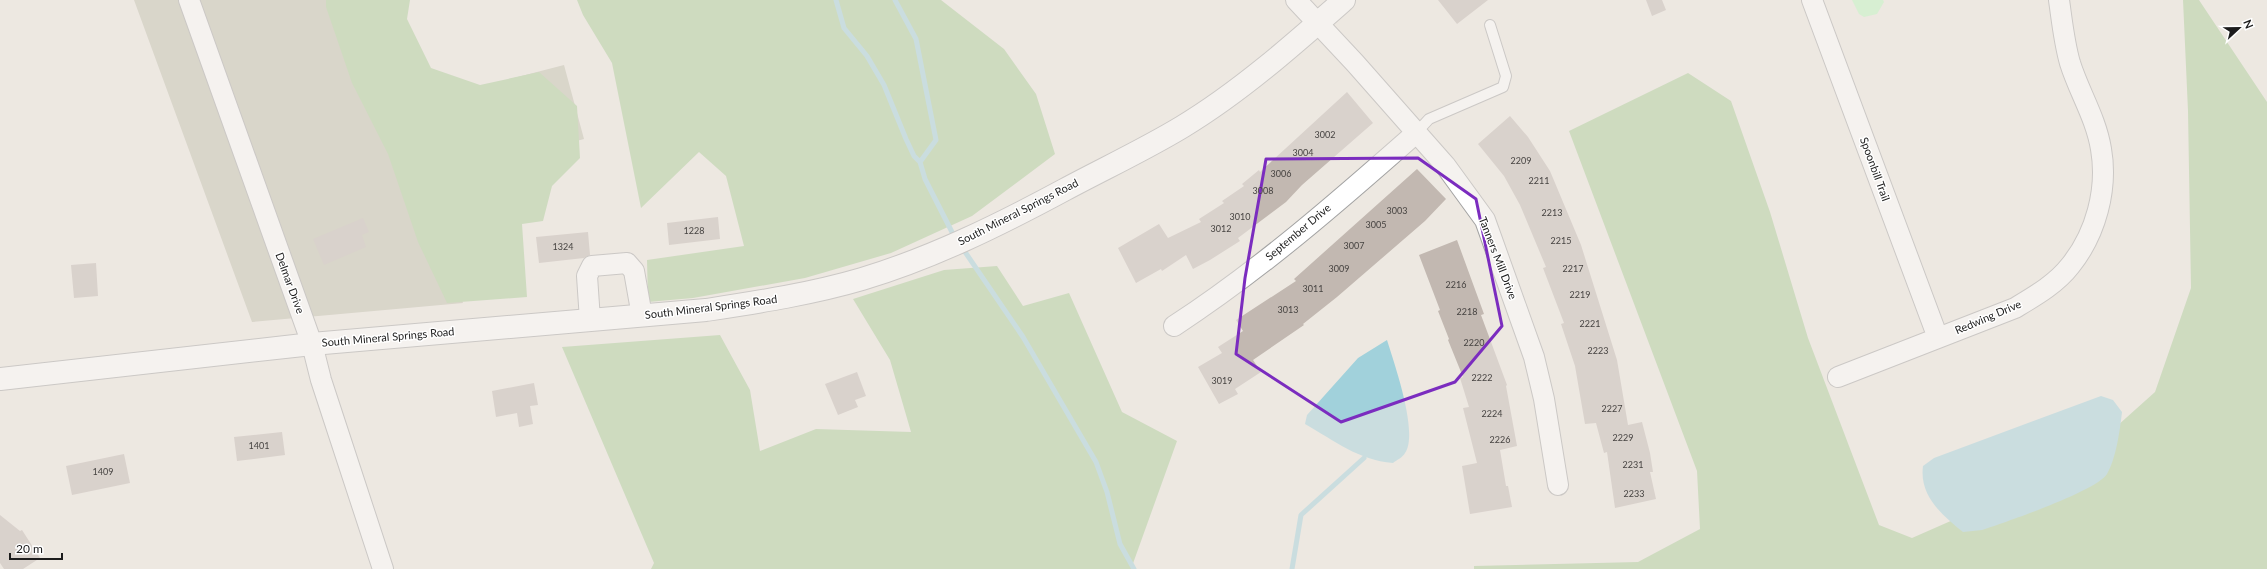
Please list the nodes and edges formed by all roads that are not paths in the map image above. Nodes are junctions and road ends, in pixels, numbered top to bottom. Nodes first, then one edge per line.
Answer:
1 (189, 0) edge
2 (1296, 0) edge
3 (1344, 0) edge
4 (1812, 0) edge
5 (2059, 0) edge
6 (1316, 24) junction
7 (1490, 24) dead end
8 (1416, 133) junction
9 (642, 316) junction
10 (590, 320) junction
11 (1174, 326) dead end
12 (1938, 338) junction
13 (312, 344) junction
14 (1838, 377) dead end
15 (0, 379) edge
16 (1558, 484) dead end
17 (383, 569) edge

1 - 13 street, Delmar Drive
2 - 6 street, Tanners Mill Drive
3 - 6 street, South Mineral Springs Road
4 - 12 street, Spoonbill Trail
5 - 12 street, Redwing Drive
6 - 8 street, Tanners Mill Drive
6 - 9 street, South Mineral Springs Road
7 - 8 lane
8 - 11 street, September Drive
8 - 16 street, Tanners Mill Drive
9 - 10 street, South Mineral Springs Road
9 - 10 street
10 - 13 street, South Mineral Springs Road
12 - 14 street, Redwing Drive
13 - 15 street, South Mineral Springs Road
13 - 17 street, Delmar Drive

